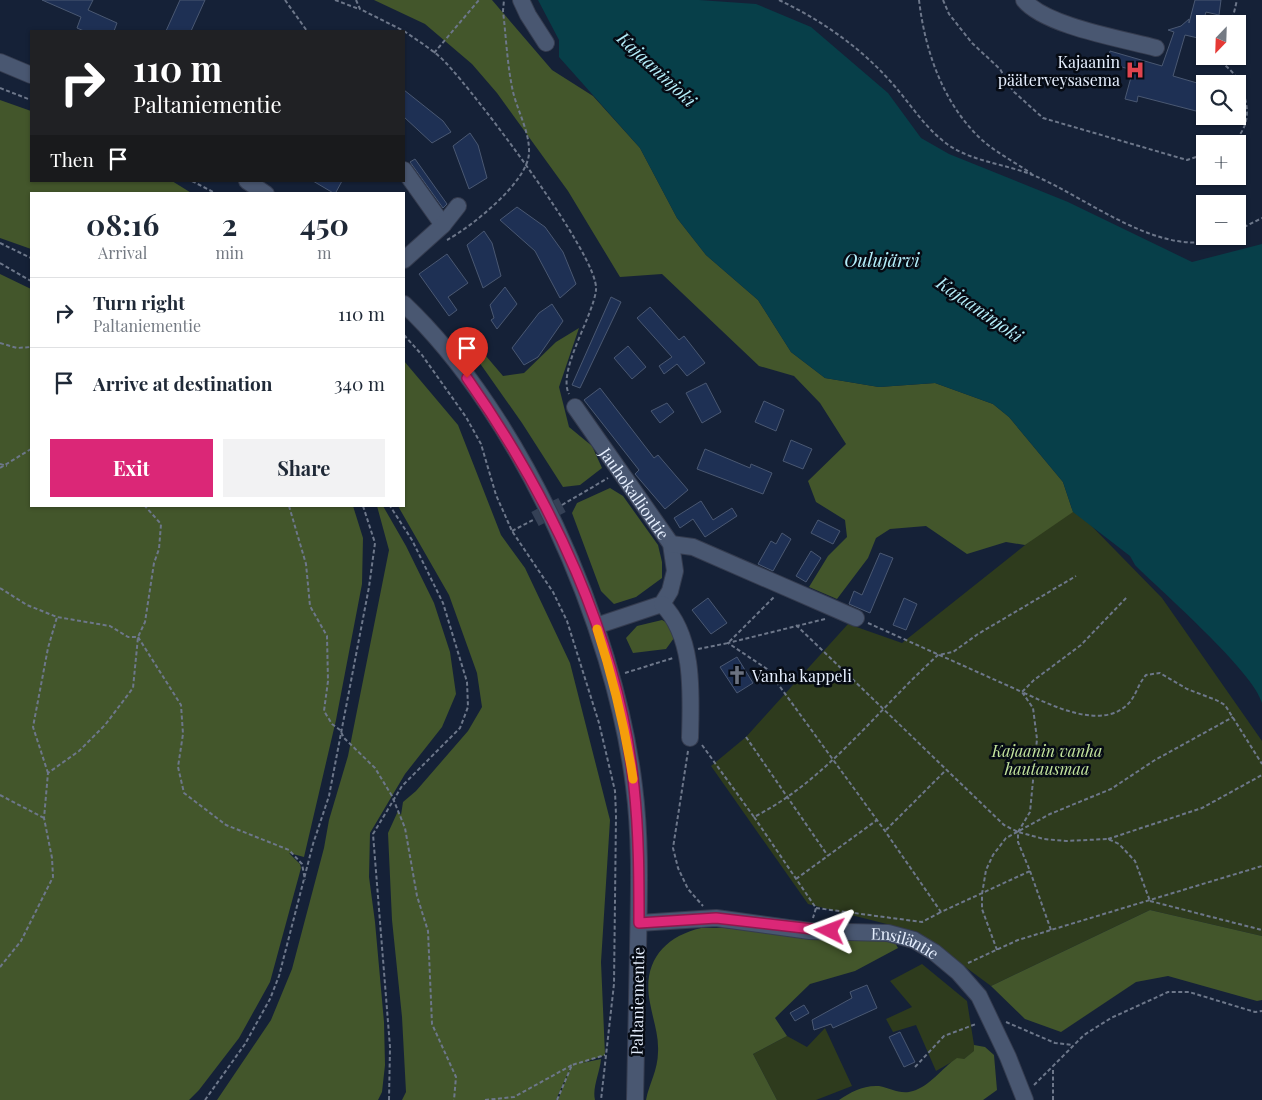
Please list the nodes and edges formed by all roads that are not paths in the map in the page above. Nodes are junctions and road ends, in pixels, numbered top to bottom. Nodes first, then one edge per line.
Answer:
1 (521, 0) edge
2 (1024, 0) edge
3 (546, 43) dead end
4 (1156, 48) dead end
5 (0, 62) edge
6 (30, 76) edge
7 (405, 171) edge
8 (248, 182) edge
9 (263, 192) edge
10 (458, 206) dead end
11 (443, 225) junction
12 (405, 259) edge
13 (405, 305) edge
14 (575, 407) road end
15 (671, 544) junction
16 (662, 604) junction
17 (856, 618) road end
18 (596, 626) junction
19 (690, 738) road end
20 (639, 923) junction
21 (1024, 1097) edge
22 (635, 1100) edge

1 - 3 street
2 - 4 street
5 - 6 street
7 - 11 street
8 - 9 street
10 - 11 street
11 - 12 street
13 - 18 street, Paltaniementie
14 - 15 street, Jauhokalliontie
15 - 16 street, Jauhokalliontie
15 - 17 street
16 - 18 street
16 - 19 street
18 - 20 street, Paltaniementie
20 - 21 street, Ensiläntie
20 - 22 street, Paltaniementie

